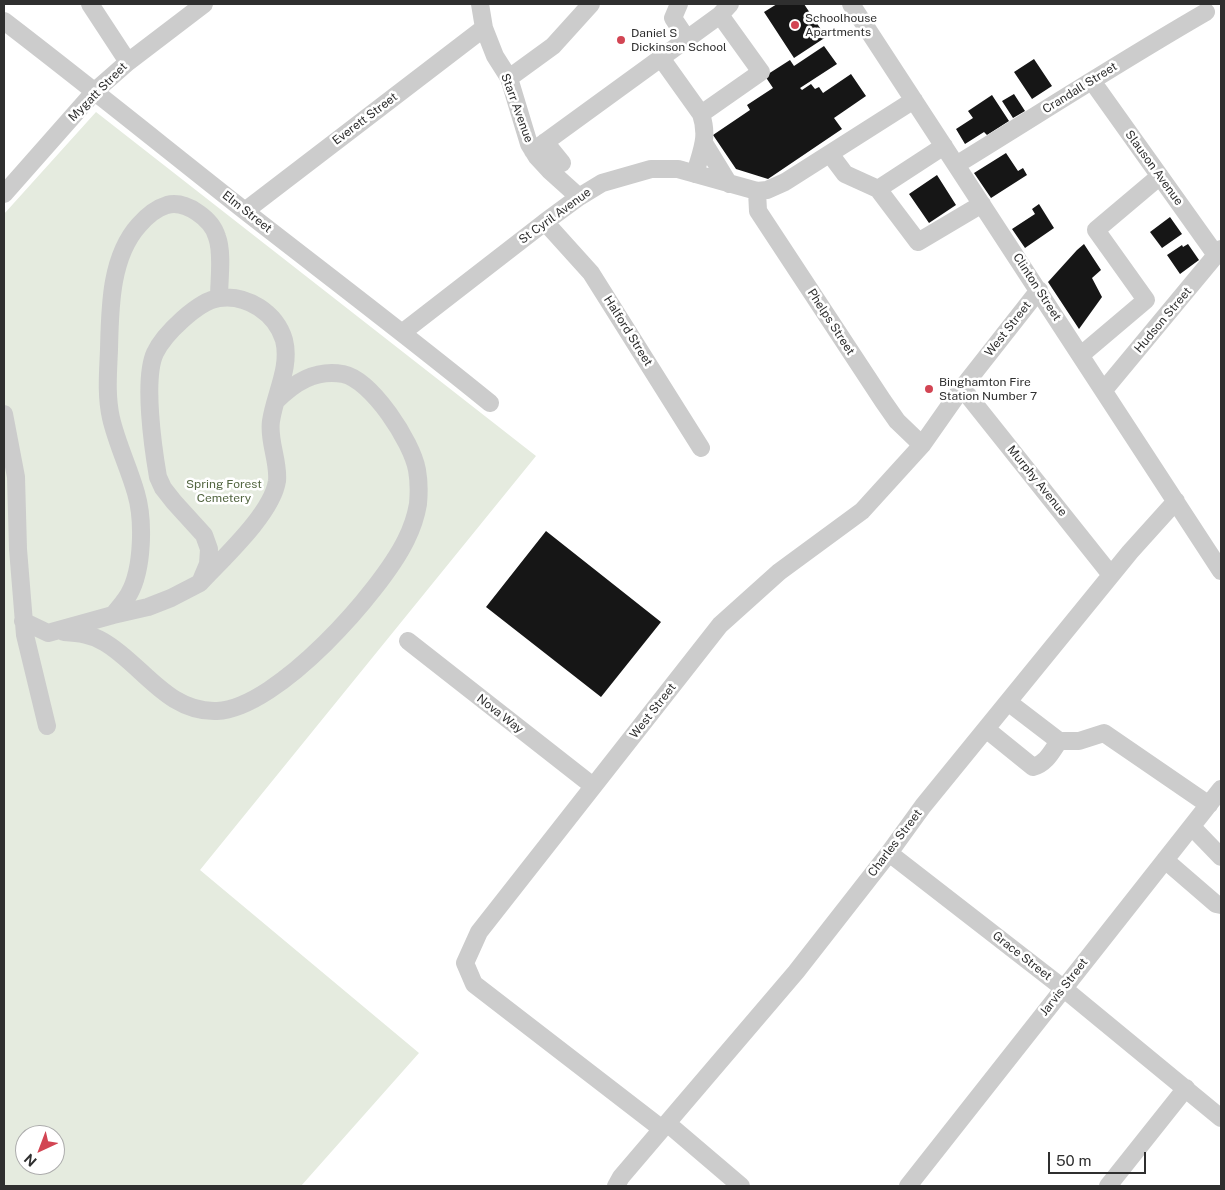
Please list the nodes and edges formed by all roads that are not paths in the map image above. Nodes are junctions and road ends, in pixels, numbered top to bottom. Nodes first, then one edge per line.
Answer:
1 (90, 4) edge
2 (204, 4) edge
3 (480, 4) edge
4 (591, 4) edge
5 (679, 4) edge
6 (851, 4) edge
7 (725, 9) edge
8 (1206, 12) dead end
9 (4, 21) edge
10 (484, 28) junction
11 (687, 39) junction
12 (661, 58) junction
13 (128, 62) junction
14 (509, 78) junction
15 (1092, 81) junction
16 (95, 91) junction
17 (914, 100) junction
18 (701, 114) junction
19 (704, 143) junction
20 (539, 146) junction
21 (944, 146) junction
22 (830, 154) junction
23 (562, 163) dead end
24 (956, 165) junction
25 (695, 174) junction
26 (1160, 176) junction
27 (729, 184) junction
28 (878, 189) junction
29 (757, 192) junction
30 (4, 194) edge
31 (579, 197) junction
32 (982, 204) junction
33 (245, 211) junction
34 (545, 222) junction
35 (1219, 252) edge
36 (1039, 290) junction
37 (219, 298) junction
38 (403, 332) junction
39 (1081, 355) junction
40 (962, 388) junction
41 (1104, 390) junction
42 (275, 402) junction
43 (490, 403) dead end
44 (4, 414) edge
45 (922, 445) junction
46 (701, 448) dead end
47 (1176, 501) junction
48 (1221, 570) edge
49 (1111, 575) junction
50 (200, 583) junction
51 (114, 615) junction
52 (23, 621) junction
53 (52, 632) junction
54 (408, 641) dead end
55 (30, 654) junction
56 (1008, 702) junction
57 (47, 726) dead end
58 (986, 729) junction
59 (1058, 741) junction
60 (593, 786) junction
61 (1221, 789) edge
62 (1209, 805) junction
63 (1192, 827) junction
64 (889, 853) junction
65 (1221, 857) edge
66 (1165, 860) junction
67 (1221, 904) edge
68 (1063, 988) junction
69 (1186, 1088) junction
70 (1221, 1118) edge
71 (665, 1126) junction
72 (616, 1186) edge
73 (741, 1186) edge
74 (908, 1186) edge
75 (1108, 1186) edge

1 - 13 street
2 - 13 street, Mygatt Street
3 - 10 street, Starr Avenue
4 - 14 street
5 - 11 street
6 - 17 street, Clinton Street
7 - 11 street
7 - 18 street
8 - 15 street, Crandall Street
9 - 16 street, Elm Street
10 - 14 street, Starr Avenue
10 - 33 street, Everett Street
11 - 12 street
12 - 18 street
12 - 20 street
13 - 16 street, Mygatt Street
14 - 20 street, Starr Avenue
15 - 24 street, Crandall Street
15 - 26 street, Slauson Avenue
16 - 30 street, Mygatt Street
16 - 33 street, Elm Street
17 - 21 street, Clinton Street
17 - 22 street
18 - 19 street
19 - 25 street
19 - 27 street
20 - 23 street
20 - 31 street, Starr Avenue
21 - 24 street, Clinton Street
21 - 28 street
22 - 28 street
22 - 29 street
24 - 32 street, Clinton Street
25 - 27 street, St Cyril Avenue
25 - 31 street, St Cyril Avenue
26 - 35 street, Slauson Avenue
26 - 39 street
27 - 29 street, St Cyril Avenue
28 - 32 street
29 - 45 street, Phelps Street
31 - 34 street, St Cyril Avenue
32 - 36 street, Clinton Street
33 - 38 street, Elm Street
34 - 38 street, St Cyril Avenue
34 - 46 street, Halford Street
35 - 41 street, Hudson Street
36 - 39 street, Clinton Street
36 - 40 street, West Street
37 - 42 street
37 - 50 street
37 - 51 street
38 - 43 street, Elm Street
39 - 41 street, Clinton Street
40 - 45 street, West Street
40 - 49 street, Murphy Avenue
41 - 47 street, Clinton Street
42 - 50 street
42 - 53 street
44 - 52 street
45 - 60 street, West Street
47 - 48 street, Clinton Street
47 - 49 street, Charles Street
49 - 56 street, Charles Street
50 - 51 street
51 - 53 street
52 - 53 street
52 - 55 street
53 - 55 street
54 - 60 street, Nova Way
55 - 57 street
56 - 58 street, Charles Street
56 - 59 street
58 - 59 street
58 - 64 street, Charles Street
59 - 62 street
60 - 71 street, West Street
61 - 62 street, Jarvis Street
62 - 63 street, Jarvis Street
63 - 65 street
63 - 66 street, Jarvis Street
64 - 68 street, Grace Street
64 - 71 street, Charles Street
66 - 67 street
66 - 68 street, Jarvis Street
68 - 69 street, Grace Street
68 - 74 street, Jarvis Street
69 - 70 street, Grace Street
69 - 75 street
71 - 72 street, Charles Street
71 - 73 street, West Street

